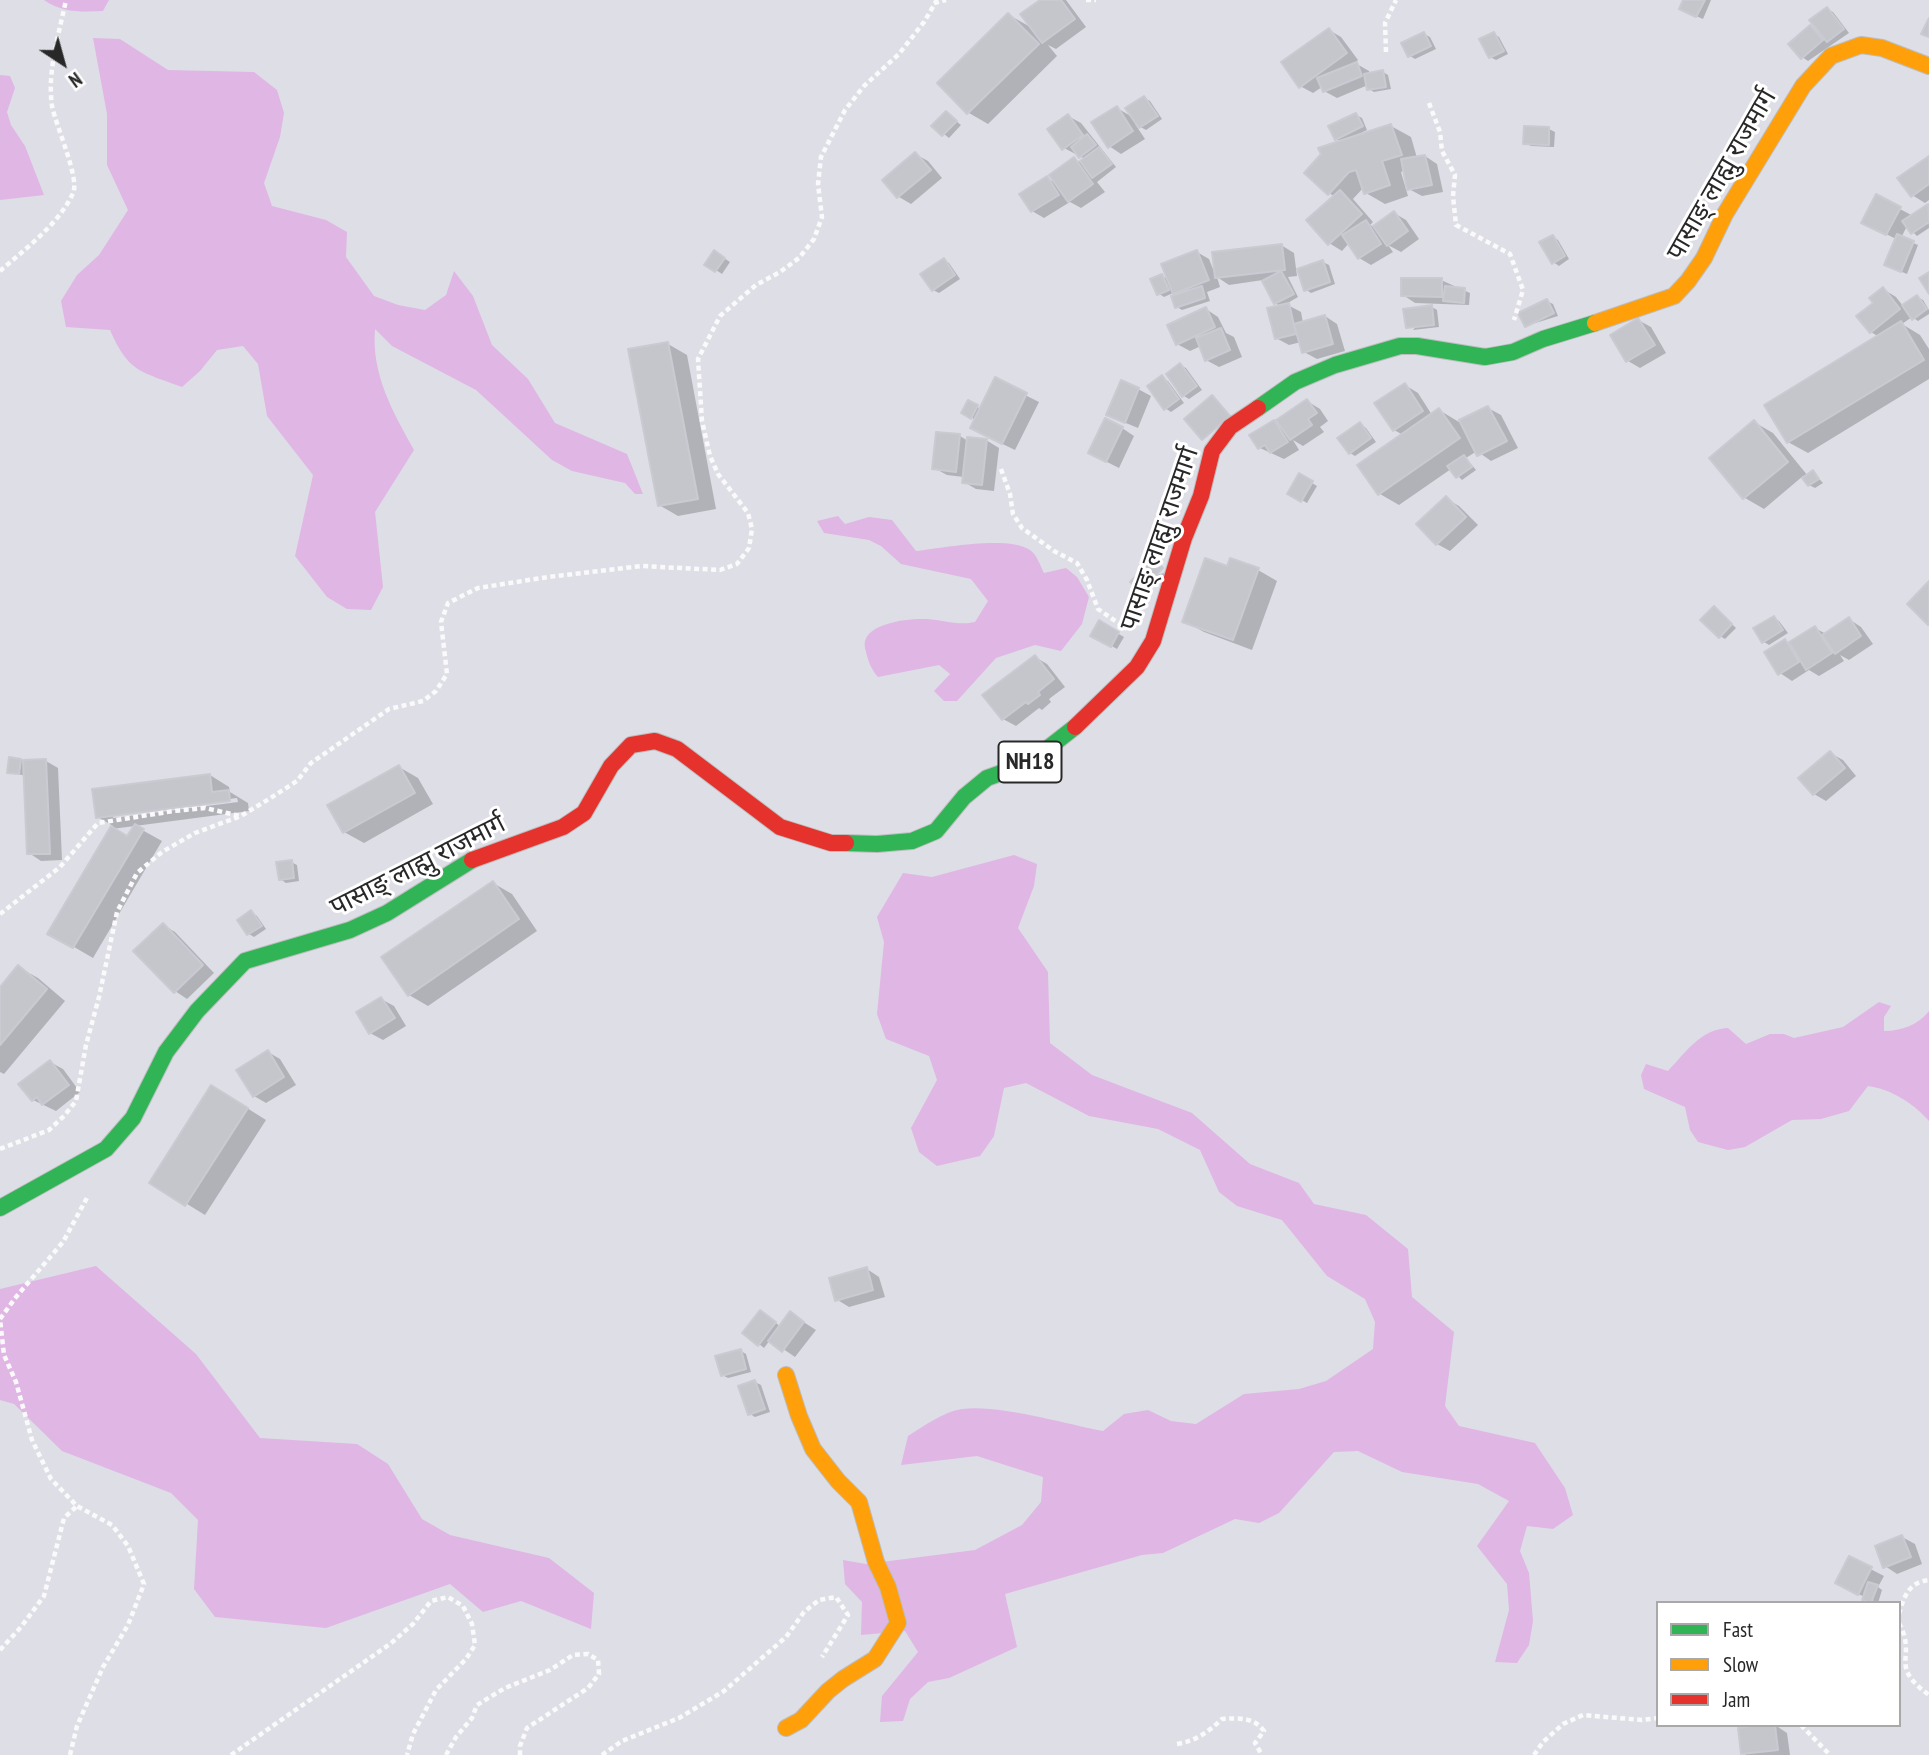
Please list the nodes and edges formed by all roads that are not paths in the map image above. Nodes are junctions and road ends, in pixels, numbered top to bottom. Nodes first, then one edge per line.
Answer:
1 (1929, 66) edge
2 (0, 1208) edge
3 (786, 1375) dead end
4 (786, 1728) dead end

1 - 2 main road, पासाङ् लाह्मु राजमार्ग / NH18
3 - 4 main road

